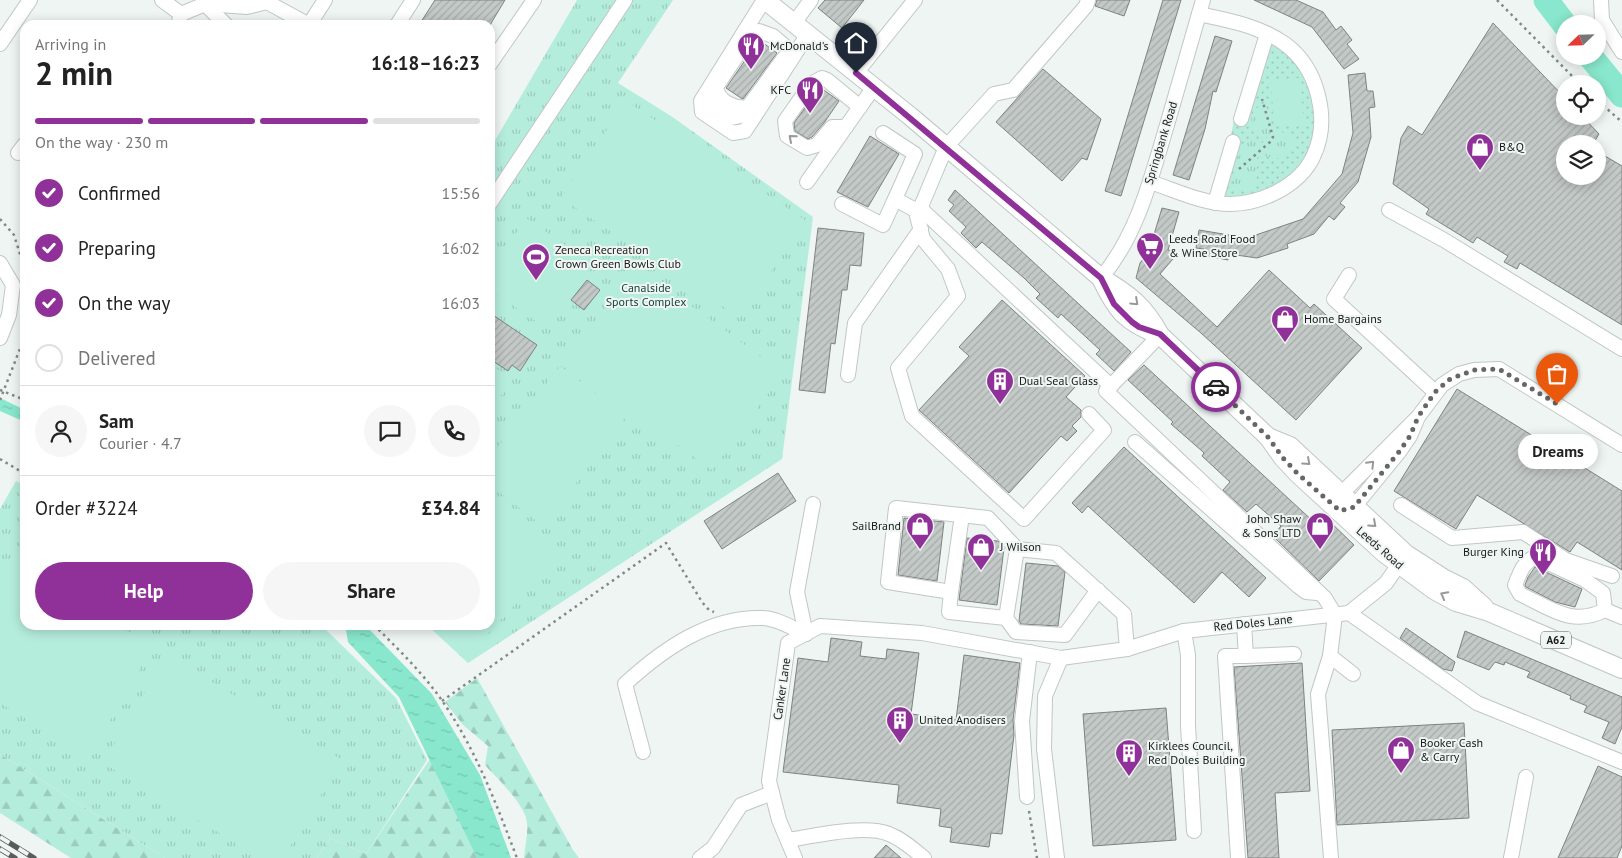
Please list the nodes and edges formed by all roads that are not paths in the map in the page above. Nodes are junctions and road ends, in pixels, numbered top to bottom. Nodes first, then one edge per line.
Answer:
1 (30, 0) edge
2 (162, 0) edge
3 (325, 0) edge
4 (413, 0) edge
5 (534, 0) edge
6 (624, 0) edge
7 (764, 0) edge
8 (811, 0) edge
9 (915, 0) edge
10 (1088, 0) edge
11 (1601, 0) edge
12 (268, 1) edge
13 (207, 2) edge
14 (1201, 7) edge
15 (752, 19) junction
16 (179, 20) edge
17 (222, 20) edge
18 (300, 20) edge
19 (312, 20) edge
20 (399, 20) edge
21 (801, 29) junction
22 (752, 33) junction
23 (1267, 34) junction
24 (0, 44) edge
25 (1622, 52) edge
26 (794, 54) junction
27 (495, 57) edge
28 (856, 73) junction
29 (874, 87) junction
30 (860, 107) junction
31 (1241, 119) dead end
32 (846, 127) junction
33 (883, 133) dead end
34 (1233, 142) dead end
35 (946, 147) junction
36 (807, 182) dead end
37 (1150, 182) junction
38 (495, 195) edge
39 (896, 199) junction
40 (1215, 203) junction
41 (842, 204) dead end
42 (920, 210) junction
43 (1389, 210) dead end
44 (921, 229) junction
45 (0, 263) edge
46 (1349, 275) dead end
47 (1101, 278) junction
48 (1160, 334) junction
49 (0, 338) edge
50 (1622, 349) edge
51 (848, 375) dead end
52 (1111, 386) junction
53 (1435, 392) junction
54 (1089, 414) dead end
55 (1135, 442) dead end
56 (1622, 444) edge
57 (813, 504) dead end
58 (1345, 504) junction
59 (1401, 505) dead end
60 (962, 516) junction
61 (1017, 549) junction
62 (1402, 559) junction
63 (1612, 576) dead end
64 (1098, 590) junction
65 (951, 592) junction
66 (1320, 594) junction
67 (1605, 610) junction
68 (1349, 613) junction
69 (1335, 615) junction
70 (1622, 617) edge
71 (1006, 618) junction
72 (1244, 624) junction
73 (1184, 631) junction
74 (806, 634) junction
75 (1127, 649) junction
76 (1030, 652) junction
77 (1294, 654) dead end
78 (1246, 656) junction
79 (1330, 656) junction
80 (1076, 657) joint
81 (1061, 658) junction
82 (1622, 669) edge
83 (1353, 674) dead end
84 (643, 752) dead end
85 (1622, 762) edge
86 (1526, 776) dead end
87 (772, 793) junction
88 (1027, 797) road end
89 (1194, 831) dead end
90 (788, 840) junction
91 (700, 858) edge
92 (795, 858) edge
93 (924, 858) edge
94 (1057, 858) edge
95 (1238, 858) edge
96 (1330, 858) edge
97 (1510, 858) edge

1 - 24 street
2 - 16 street
3 - 19 street
4 - 20 street
5 - 27 street
6 - 38 street
7 - 15 street
7 - 21 main road, Leeds Road / A62
8 - 21 street
9 - 28 street
10 - 35 street
11 - 25 street
12 - 13 street
12 - 18 street
13 - 16 street
13 - 17 street
14 - 23 street
14 - 37 street, Springbank Road
15 - 22 street
15 - 26 street
21 - 26 street
21 - 28 main road, Leeds Road / A62
22 - 26 street
22 - 26 street
23 - 31 street
23 - 40 street
28 - 29 main road, Leeds Road / A62
29 - 30 street
29 - 35 main road, Leeds Road / A62
30 - 32 street
32 -> 30 street
32 - 36 street
33 - 39 street
34 - 40 street
35 - 42 street
35 - 47 main road, Leeds Road / A62
37 - 40 street
37 - 47 street, Springbank Road
39 - 41 street
39 - 42 street
42 - 44 street
42 - 52 street
43 - 50 street
44 - 51 street
44 - 54 street
45 - 49 street
46 - 53 street
47 - 48 main road, Leeds Road / A62
48 - 52 street
48 - 58 main road, Leeds Road / A62
52 - 66 street
53 - 56 street
53 - 58 street
55 - 66 street
57 - 74 street
58 - 62 main road, Leeds Road / A62
59 - 63 street
60 - 61 street
60 - 65 street
60 - 65 street
61 - 64 street
61 - 71 street
62 - 68 street
62 - 82 main road, Leeds Road / A62
64 - 71 street
64 - 75 street
65 - 71 street
66 - 69 street
67 - 67 street
67 - 70 street
68 - 69 street, Red Doles Lane
68 - 85 street
69 - 72 street, Red Doles Lane
69 - 79 street
72 - 73 street, Red Doles Lane
72 - 78 street
73 - 75 street, Red Doles Lane
73 - 89 street
74 - 76 street, Canker Lane
74 - 84 street
74 - 87 street, Canker Lane
75 - 80 street, Red Doles Lane
76 - 81 street, Canker Lane
76 - 88 street
77 - 78 street
78 - 95 street
79 - 83 street
79 - 96 street
80 - 81 street, Canker Lane
81 - 94 street
86 - 97 street
87 - 90 street, Canker Lane
87 - 91 street
90 - 92 street, Canker Lane
90 - 93 street

